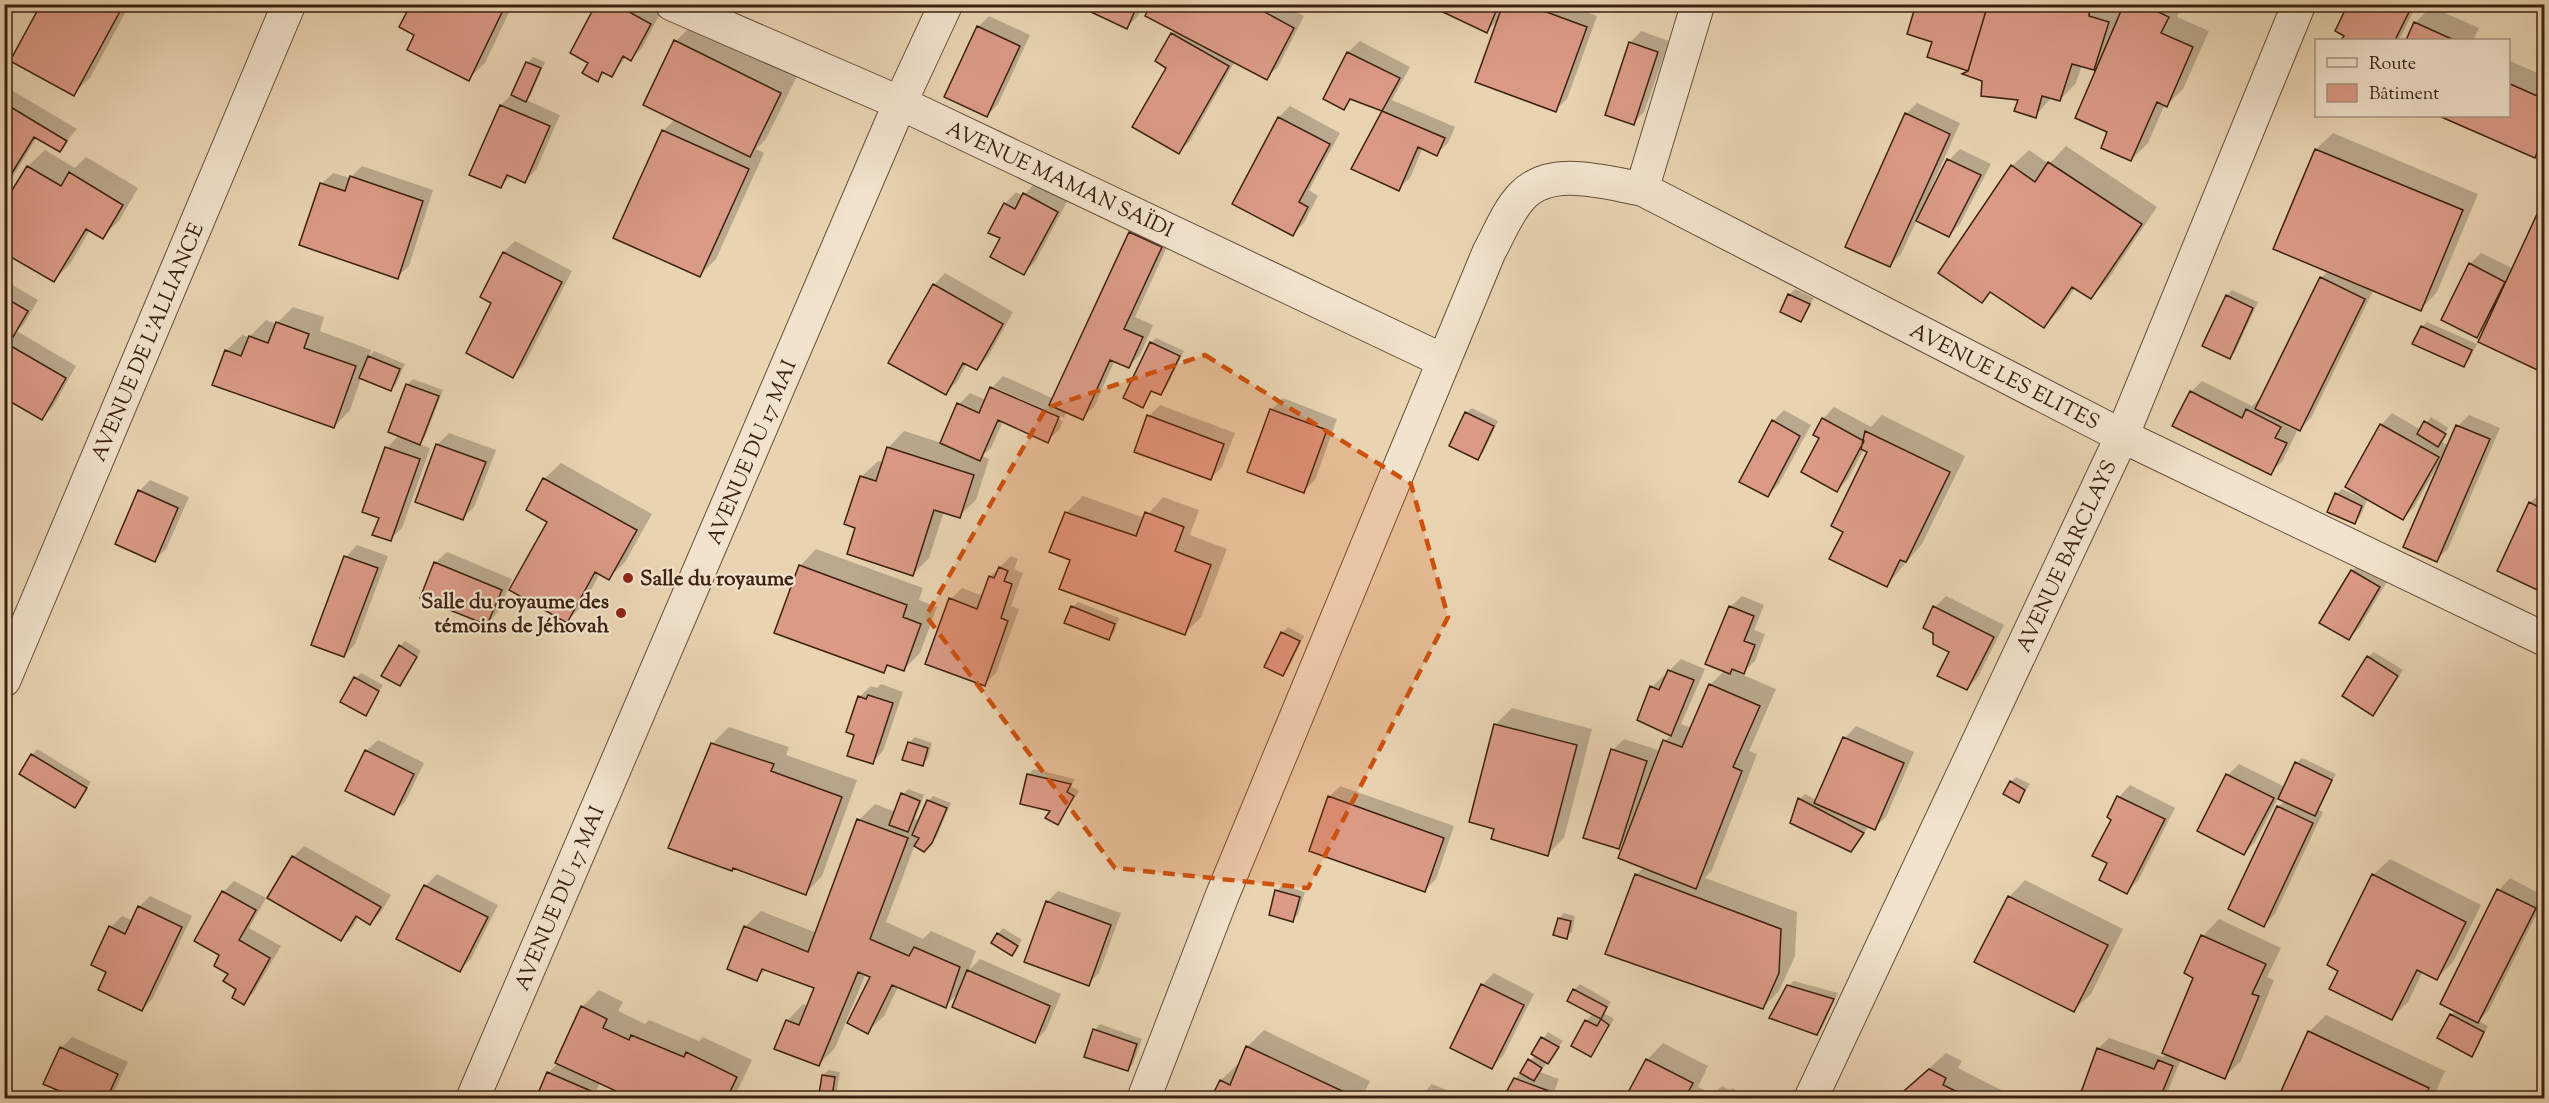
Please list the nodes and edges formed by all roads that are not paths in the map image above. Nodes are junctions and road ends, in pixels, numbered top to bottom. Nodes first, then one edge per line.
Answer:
1 (289, 4) edge
2 (672, 4) edge
3 (946, 4) edge
4 (1698, 4) edge
5 (2300, 4) edge
6 (900, 103) junction
7 (1642, 189) junction
8 (1444, 361) junction
9 (2122, 436) junction
10 (2544, 639) edge
11 (4, 680) edge
12 (473, 1098) edge
13 (1144, 1098) edge
14 (1811, 1098) edge

1 - 11 street, AVENUE DE L'ALLIANCE
2 - 6 street, AVENUE MAMAN SAÏDI
3 - 6 street, AVENUE DU 17 MAI
4 - 7 street
5 - 9 street, AVENUE BARCLAYS
6 - 8 street, AVENUE MAMAN SAÏDI
6 - 12 street, AVENUE DU 17 MAI
7 - 8 street, AVENUE LES ELITES
7 - 9 street, AVENUE LES ELITES
8 - 13 street, AVENUE LES ELITES
9 - 10 street, AVENUE LES ELITES
9 - 14 street, AVENUE BARCLAYS

